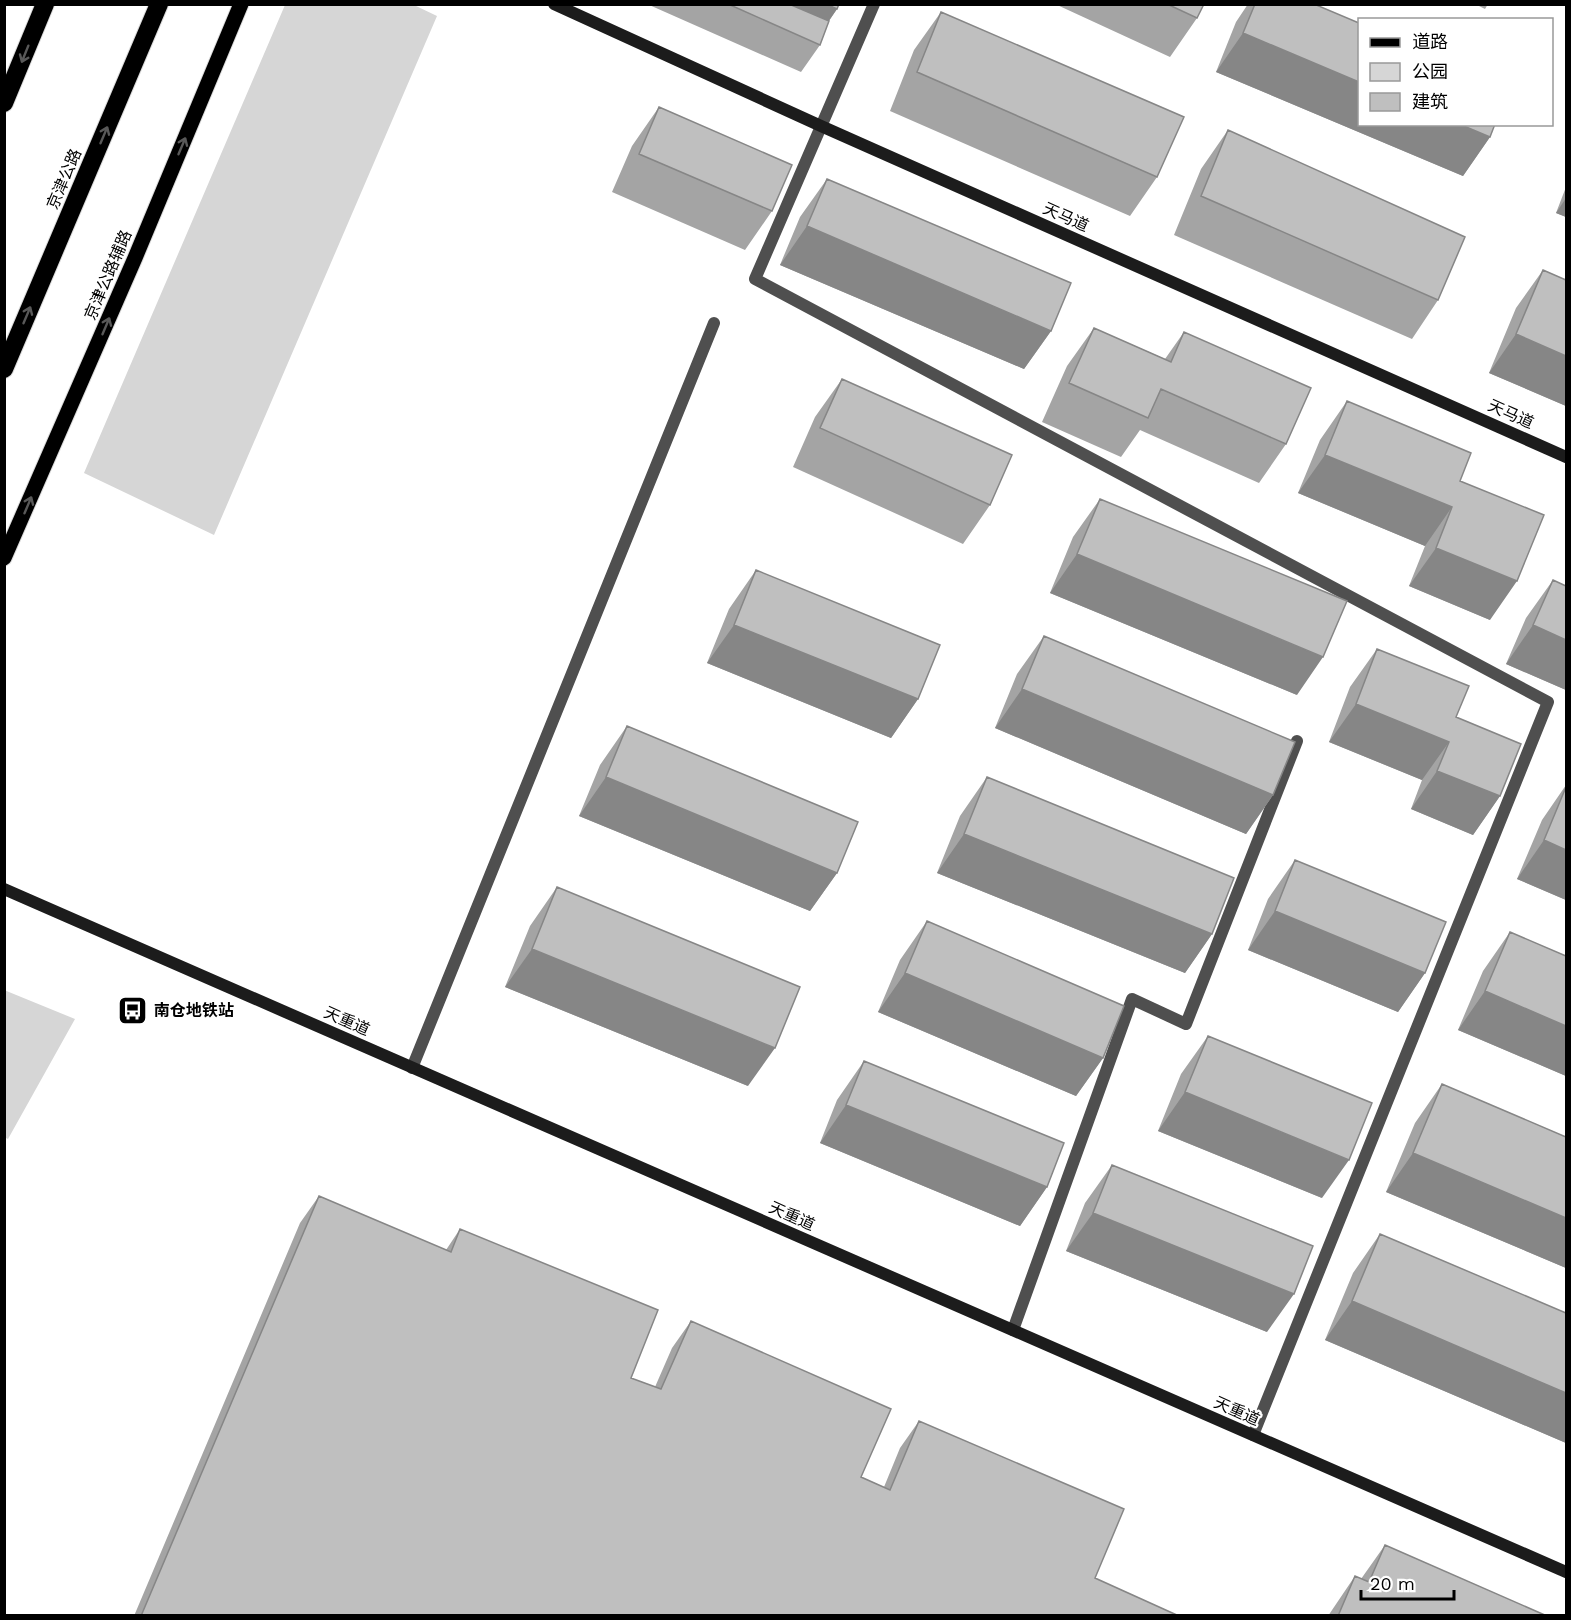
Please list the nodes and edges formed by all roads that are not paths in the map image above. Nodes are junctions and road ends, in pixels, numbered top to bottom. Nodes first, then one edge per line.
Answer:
1 (45, 4) edge
2 (159, 4) edge
3 (241, 4) edge
4 (554, 4) edge
5 (874, 4) edge
6 (4, 103) edge
7 (821, 126) junction
8 (714, 323) dead end
9 (4, 369) edge
10 (1566, 457) edge
11 (4, 558) edge
12 (1297, 741) edge
13 (4, 889) edge
14 (412, 1068) junction
15 (1012, 1330) junction
16 (1253, 1435) junction
17 (1566, 1572) edge

1 -> 6 highway
9 -> 2 highway, 京津公路
11 -> 3 main road, 京津公路辅路
4 - 7 street, 天马道
5 - 7 street
7 - 10 street, 天马道
7 - 16 street
8 - 14 street
12 - 15 street
13 - 14 street, 天重道
14 - 15 street, 天重道
15 - 16 street, 天重道
16 - 17 street, 天重道

